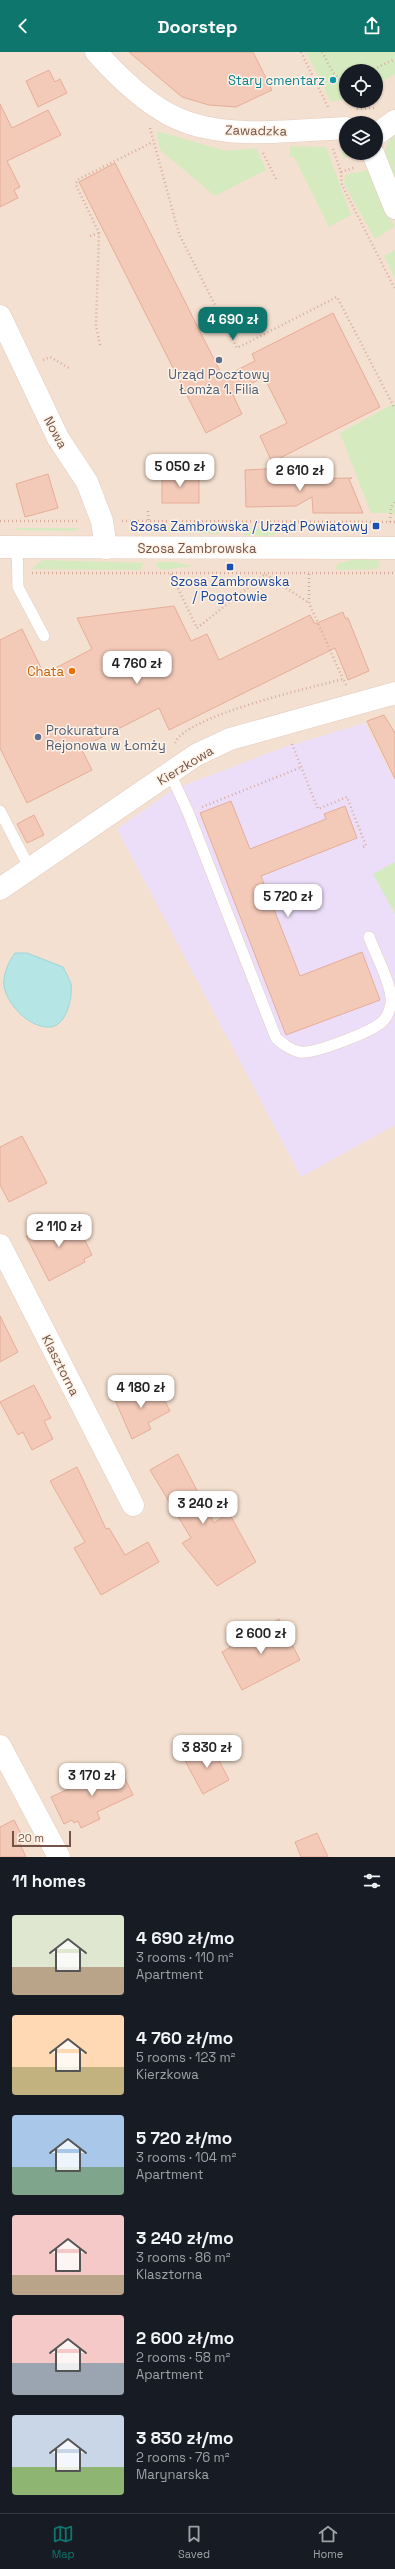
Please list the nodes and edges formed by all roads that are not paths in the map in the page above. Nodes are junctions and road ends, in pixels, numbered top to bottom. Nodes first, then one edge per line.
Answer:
1 (96, 52) edge
2 (335, 122) edge
3 (381, 160) edge
4 (395, 208) edge
5 (0, 316) edge
6 (8, 547) edge
7 (106, 548) junction
8 (394, 548) edge
9 (44, 636) dead end
10 (395, 693) edge
11 (170, 773) junction
12 (0, 811) edge
13 (30, 869) junction
14 (0, 889) edge
15 (369, 937) dead end
16 (0, 1245) edge
17 (133, 1505) dead end
18 (0, 1746) edge
19 (59, 1857) edge

1 - 2 street, Zawadzka
3 - 4 street
5 - 7 street, Nowa
6 - 7 street, Szosa Zambrowska
6 - 9 lane
7 - 8 street, Szosa Zambrowska
10 - 11 street, Kierzkowa
11 - 13 street, Kierzkowa
11 - 15 lane
12 - 13 lane
13 - 14 street, Kierzkowa
16 - 17 street, Klasztorna
18 - 19 street

